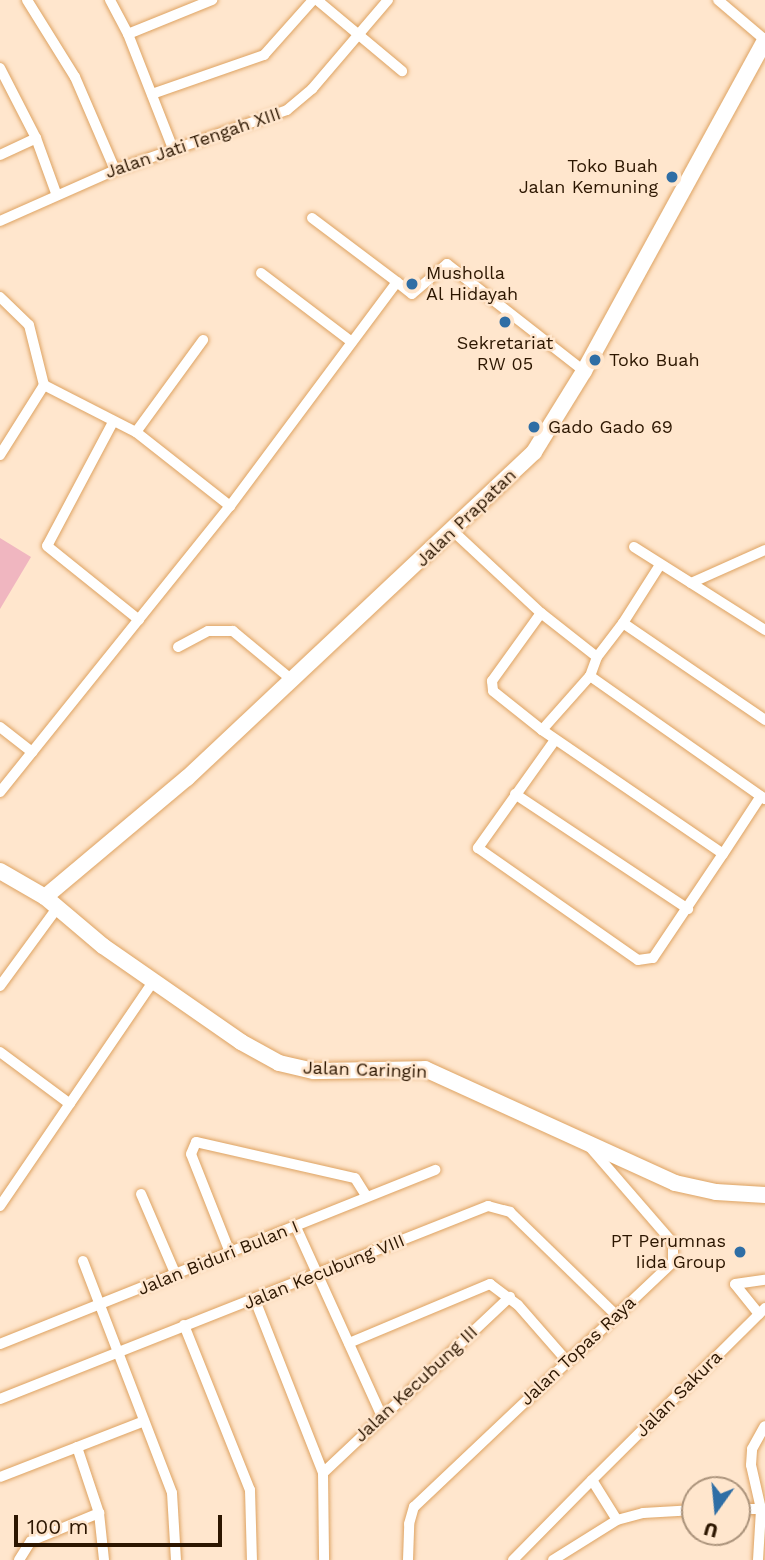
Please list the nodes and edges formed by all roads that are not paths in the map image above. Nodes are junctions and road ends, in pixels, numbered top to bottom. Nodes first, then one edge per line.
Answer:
1 (27, 0) edge
2 (110, 0) edge
3 (187, 0) edge
4 (212, 0) edge
5 (315, 0) edge
6 (388, 0) edge
7 (718, 0) edge
8 (194, 11) junction
9 (128, 34) junction
10 (358, 36) junction
11 (765, 40) edge
12 (0, 68) edge
13 (402, 71) dead end
14 (152, 94) junction
15 (36, 138) junction
16 (173, 149) junction
17 (0, 155) edge
18 (115, 170) junction
19 (55, 193) junction
20 (312, 218) dead end
21 (0, 221) edge
22 (261, 273) dead end
23 (397, 282) junction
24 (0, 297) edge
25 (202, 340) dead end
26 (352, 342) junction
27 (584, 371) junction
28 (44, 385) junction
29 (113, 422) junction
30 (136, 432) junction
31 (0, 455) edge
32 (230, 506) junction
33 (453, 531) junction
34 (634, 547) dead end
35 (765, 550) edge
36 (660, 565) junction
37 (691, 583) junction
38 (541, 613) junction
39 (139, 621) junction
40 (623, 623) junction
41 (765, 631) edge
42 (178, 647) dead end
43 (597, 657) junction
44 (590, 676) junction
45 (292, 680) junction
46 (765, 720) edge
47 (0, 727) edge
48 (542, 730) junction
49 (555, 740) junction
50 (32, 752) junction
51 (0, 792) edge
52 (515, 794) junction
53 (763, 798) edge
54 (723, 854) junction
55 (0, 871) edge
56 (51, 902) junction
57 (688, 909) junction
58 (154, 980) junction
59 (0, 986) edge
60 (0, 1052) edge
61 (70, 1104) junction
62 (587, 1144) junction
63 (435, 1170) dead end
64 (141, 1194) dead end
65 (765, 1195) edge
66 (367, 1197) junction
67 (0, 1206) edge
68 (296, 1227) junction
69 (229, 1250) junction
70 (83, 1261) dead end
71 (175, 1273) junction
72 (320, 1275) junction
73 (765, 1280) edge
74 (510, 1297) junction
75 (255, 1300) junction
76 (101, 1305) junction
77 (762, 1311) edge
78 (616, 1315) junction
79 (184, 1325) junction
80 (349, 1343) junction
81 (0, 1344) edge
82 (119, 1350) junction
83 (568, 1361) junction
84 (0, 1399) edge
85 (381, 1414) junction
86 (142, 1422) junction
87 (765, 1426) edge
88 (77, 1447) junction
89 (323, 1473) junction
90 (0, 1477) edge
91 (592, 1480) junction
92 (763, 1509) edge
93 (681, 1511) edge
94 (99, 1513) junction
95 (617, 1520) junction
96 (19, 1560) edge
97 (104, 1560) edge
98 (176, 1560) edge
99 (252, 1560) edge
100 (324, 1560) edge
101 (408, 1560) edge
102 (513, 1560) edge
103 (553, 1560) edge
104 (758, 1560) edge

1 - 18 street
2 - 9 street
3 - 8 street
4 - 8 street
5 - 10 street
5 - 14 street
6 - 10 street, Jalan Jati Tengah XIII
7 - 11 street
8 - 9 street
9 - 14 street
10 - 13 street
10 - 16 street, Jalan Jati Tengah XIII
11 - 27 main road, Jalan Prapatan
12 - 15 street
14 - 16 street
15 - 17 street
15 - 19 street
16 - 18 street, Jalan Jati Tengah XIII
18 - 19 street, Jalan Jati Tengah XIII
19 - 21 street, Jalan Jati Tengah XIII
20 - 23 street
22 - 26 street
23 - 26 street
23 - 27 street
24 - 28 street
25 - 30 street
26 - 32 street
27 - 33 main road, Jalan Prapatan
28 - 29 street
28 - 31 street
29 - 30 street
29 - 39 street
30 - 32 street
32 - 39 street
33 - 38 street
33 - 45 main road, Jalan Prapatan
34 - 36 street
35 - 37 street
36 - 37 street
36 - 40 street
37 - 41 street
38 - 43 street
38 - 48 street
39 - 50 street
40 - 43 street
40 - 46 street
42 - 45 street
43 - 44 street
44 - 48 street
44 - 53 street
45 - 56 main road, Jalan Prapatan
47 - 50 street
48 - 49 street
49 - 52 street
49 - 54 street
50 - 51 street
52 - 57 street
52 - 57 street
53 - 54 street
54 - 57 street
55 - 56 main road, Jalan Caringin
56 - 58 main road, Jalan Caringin
56 - 59 street
58 - 61 street
58 - 62 main road, Jalan Caringin
60 - 61 street
61 - 67 street
62 - 65 main road, Jalan Caringin
62 - 78 street, Jalan Topas Raya
63 - 66 street, Jalan Biduri Bulan I
64 - 71 street
66 - 68 street, Jalan Biduri Bulan I
66 - 69 street
68 - 69 street, Jalan Biduri Bulan I
68 - 72 street
69 - 71 street, Jalan Biduri Bulan I
70 - 76 street
71 - 76 street, Jalan Biduri Bulan I
72 - 75 street, Jalan Kecubung VIII
72 - 78 street, Jalan Kecubung VIII
72 - 80 street
73 - 77 street
74 - 80 street
74 - 83 street
74 - 85 street, Jalan Kecubung III
75 - 79 street, Jalan Kecubung VIII
75 - 89 street
76 - 81 street, Jalan Biduri Bulan I
76 - 82 street
77 - 91 street, Jalan Sakura
78 - 83 street, Jalan Topas Raya
79 - 82 street, Jalan Kecubung VIII
79 - 99 street
80 - 85 street
82 - 84 street, Jalan Kecubung VIII
82 - 86 street
83 - 101 street, Jalan Topas Raya
85 - 89 street, Jalan Kecubung III
86 - 88 street
86 - 98 street
87 - 92 street
88 - 90 street
88 - 94 street
89 - 100 street
91 - 95 street
91 - 102 street, Jalan Sakura
92 - 104 street
93 - 95 street
94 - 96 street
94 - 97 street
95 - 103 street

